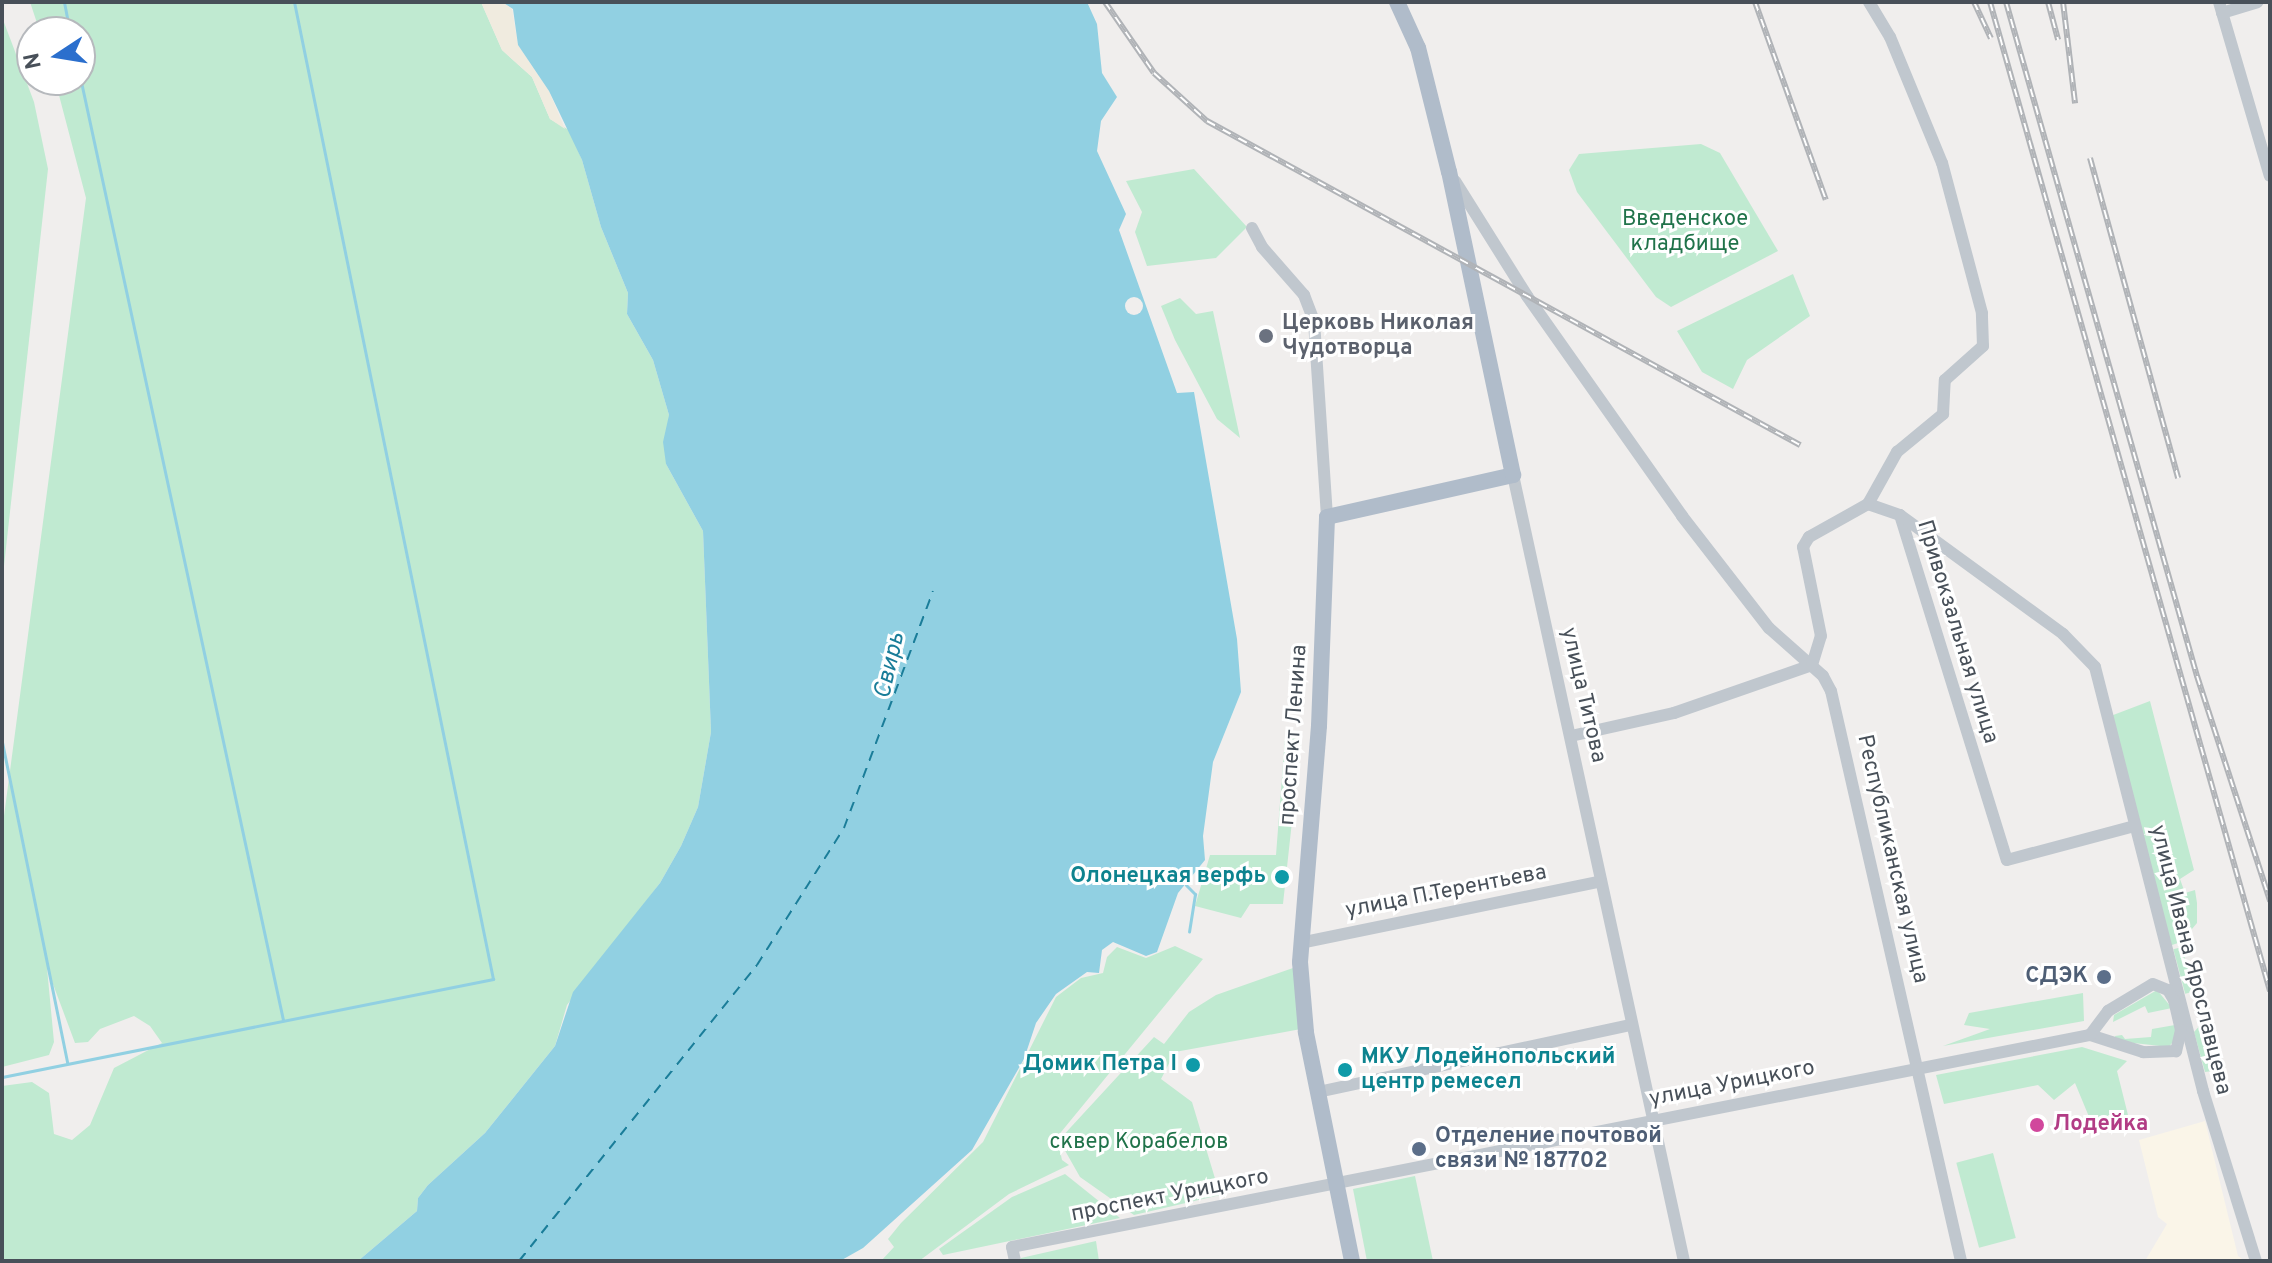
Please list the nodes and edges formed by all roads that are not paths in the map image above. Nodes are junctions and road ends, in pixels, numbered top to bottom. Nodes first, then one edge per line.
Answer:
1 (1397, 2) edge
2 (1869, 2) edge
3 (2257, 2) edge
4 (2221, 8) edge
5 (1449, 172) junction
6 (2270, 176) edge
7 (1252, 228) dead end
8 (1513, 475) junction
9 (1868, 504) junction
10 (1900, 515) junction
11 (1327, 517) junction
12 (1812, 665) junction
13 (2095, 667) joint
14 (1571, 736) junction
15 (2135, 826) junction
16 (1601, 881) junction
17 (1300, 943) junction
18 (2171, 964) junction
19 (2160, 985) junction
20 (1631, 1025) junction
21 (2090, 1035) junction
22 (2178, 1048) junction
23 (2197, 1066) junction
24 (1919, 1068) junction
25 (1318, 1092) junction
26 (1653, 1120) junction
27 (1336, 1184) junction
28 (1015, 1261) edge
29 (1352, 1261) edge
30 (1684, 1261) edge
31 (1961, 1261) edge
32 (2256, 1261) edge

1 - 5 main road, улица Титова
2 - 9 street
3 - 4 street
4 - 6 street
5 - 8 main road, улица Титова
5 - 12 street, Республиканская улица
7 - 11 street, проспект Ленина
8 - 11 main road
8 - 14 street, улица Титова
9 - 10 street
9 - 12 street
10 - 13 street, Привокзальная улица
10 - 15 street, Привокзальная улица
11 - 17 main road, проспект Ленина
12 - 14 street
12 - 24 street, Республиканская улица
13 - 15 street, улица Ивана Ярославцева
14 - 16 street, улица Титова
15 - 18 street, улица Ивана Ярославцева
16 - 17 street, улица П.Терентьева
16 - 20 street, улица Титова
17 - 25 main road, проспект Ленина
18 - 19 street
18 - 23 street, улица Ивана Ярославцева
19 - 21 street
19 - 22 street
20 - 25 street
20 - 26 street, улица Титова
21 - 22 street
21 - 24 street, улица Урицкого
22 - 23 street
23 - 32 street, улица Ивана Ярославцева
24 - 26 street, улица Урицкого
24 - 31 street, Республиканская улица
25 - 27 main road, проспект Ленина
26 - 27 street, улица Урицкого
26 - 30 street, улица Титова
27 - 28 street, проспект Урицкого
27 - 29 main road, проспект Ленина

